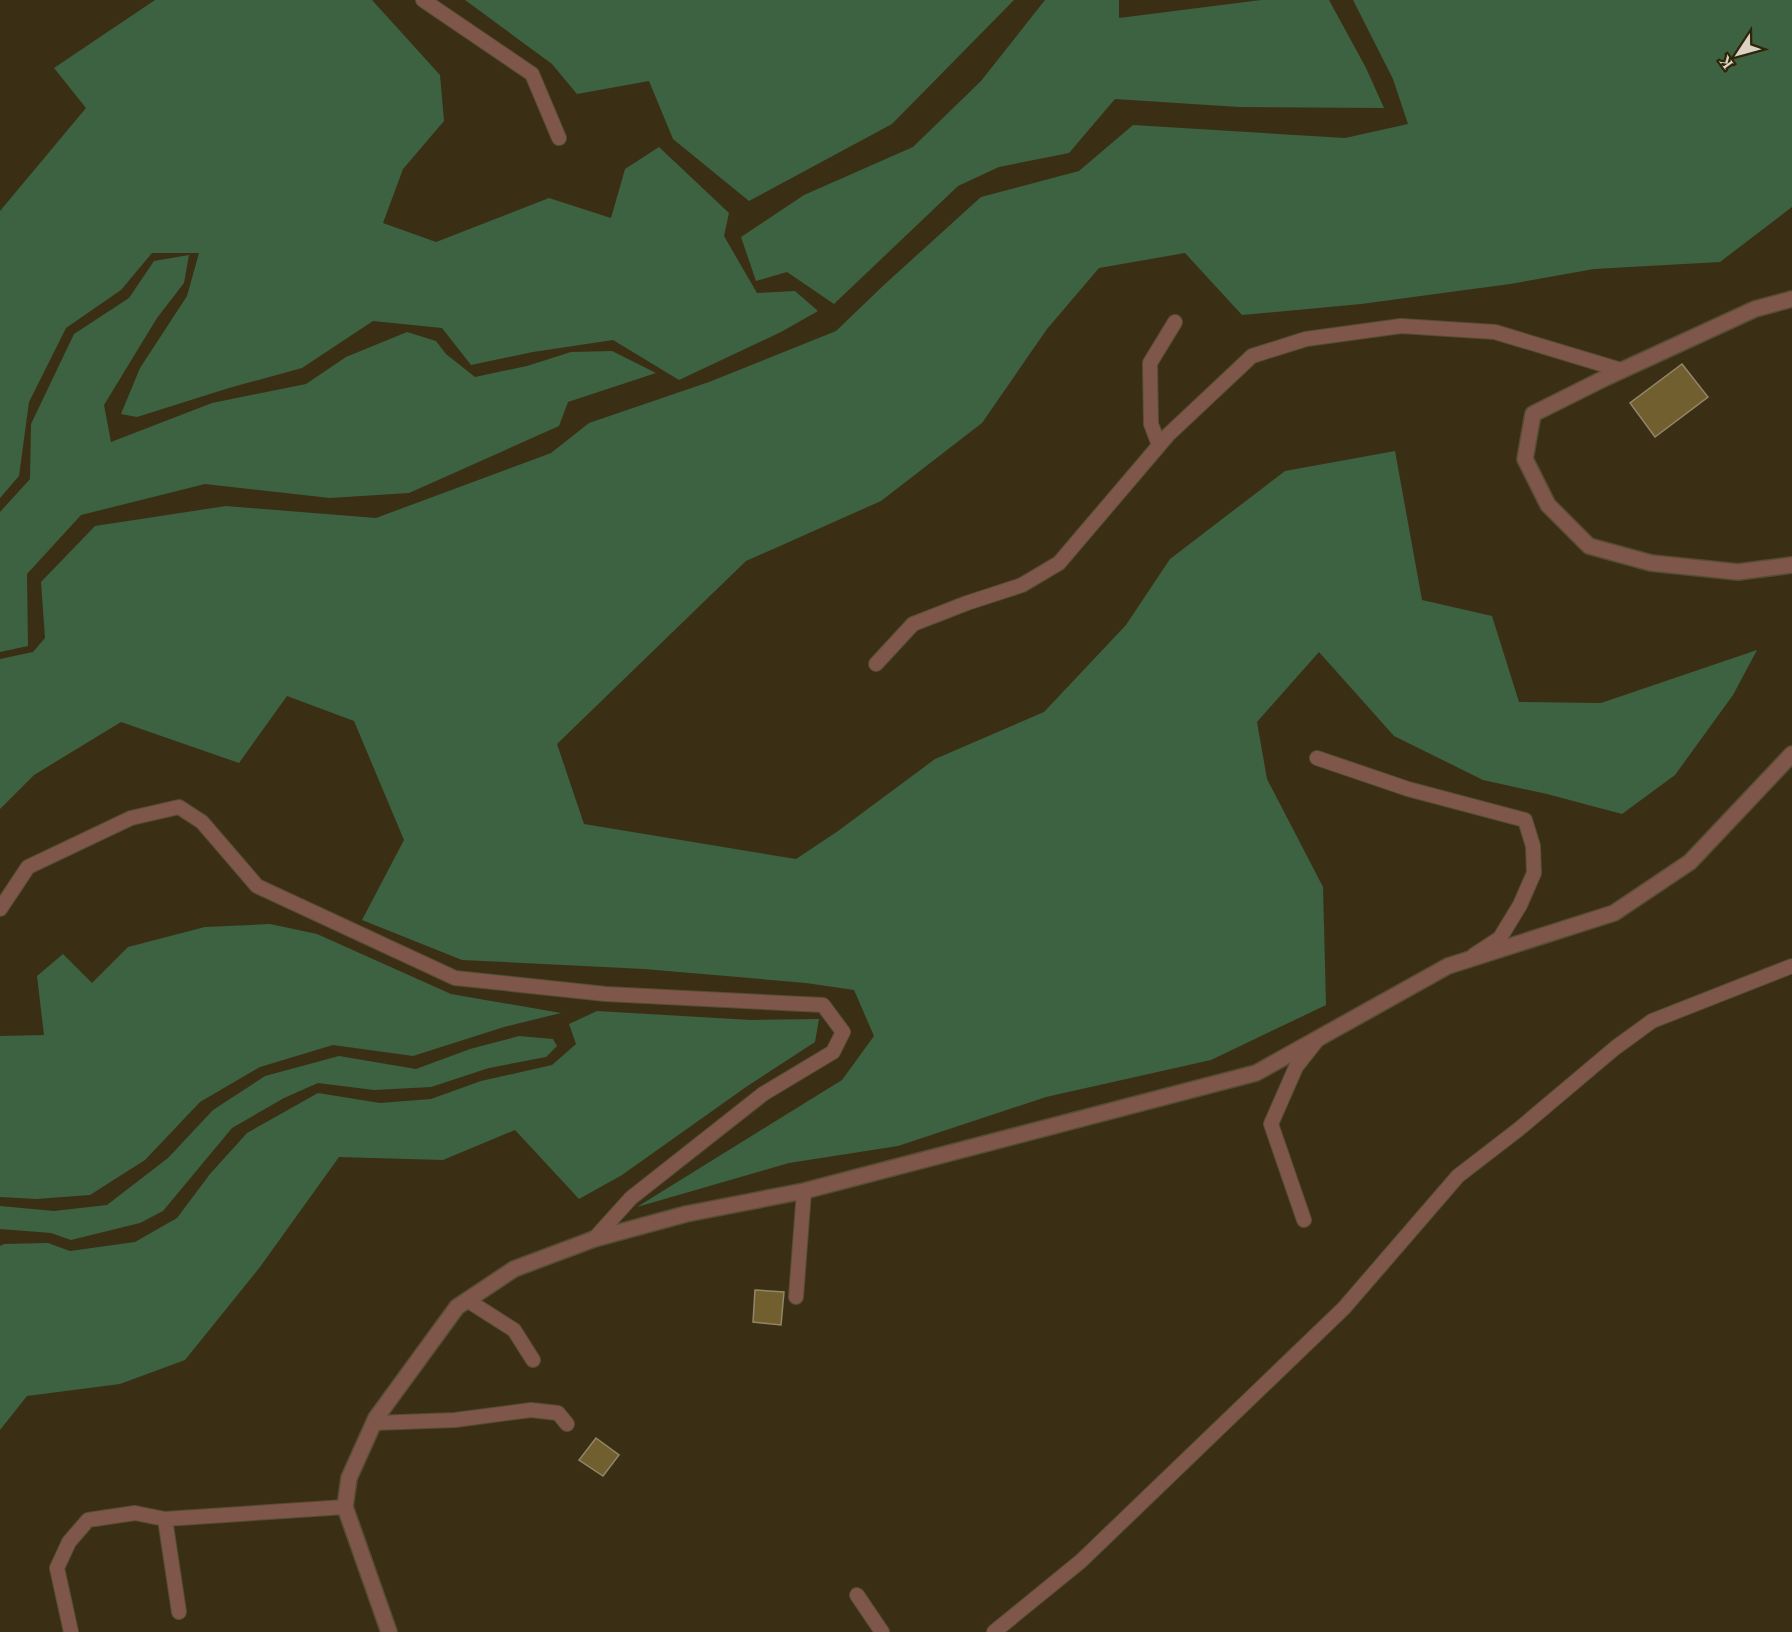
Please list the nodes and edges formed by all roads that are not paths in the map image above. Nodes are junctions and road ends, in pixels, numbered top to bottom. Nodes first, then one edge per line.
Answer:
1 (423, 0) edge
2 (559, 138) dead end
3 (1792, 299) edge
4 (1174, 322) dead end
5 (1621, 370) junction
6 (1159, 445) junction
7 (1792, 565) edge
8 (876, 664) dead end
9 (1792, 754) edge
10 (1317, 758) dead end
11 (0, 909) edge
12 (1464, 961) junction
13 (1792, 966) edge
14 (1320, 1038) junction
15 (804, 1191) junction
16 (1304, 1220) dead end
17 (594, 1239) junction
18 (796, 1297) dead end
19 (467, 1300) junction
20 (533, 1360) dead end
21 (374, 1423) junction
22 (567, 1424) dead end
23 (345, 1507) junction
24 (165, 1519) junction
25 (857, 1594) dead end
26 (179, 1611) dead end
27 (71, 1632) edge
28 (389, 1632) edge
29 (882, 1632) edge
30 (994, 1632) edge

1 - 2 street
3 - 5 street
4 - 6 street
5 - 6 street
5 - 7 street
6 - 8 street
9 - 12 street
10 - 12 street
11 - 17 street
12 - 14 street
13 - 30 street
14 - 15 street
14 - 16 street
15 - 17 street
15 - 18 street
17 - 19 street
19 - 20 street
19 - 21 street
21 - 22 street
21 - 23 street
23 - 24 street
23 - 28 street
24 - 26 street
24 - 27 street
25 - 29 street

